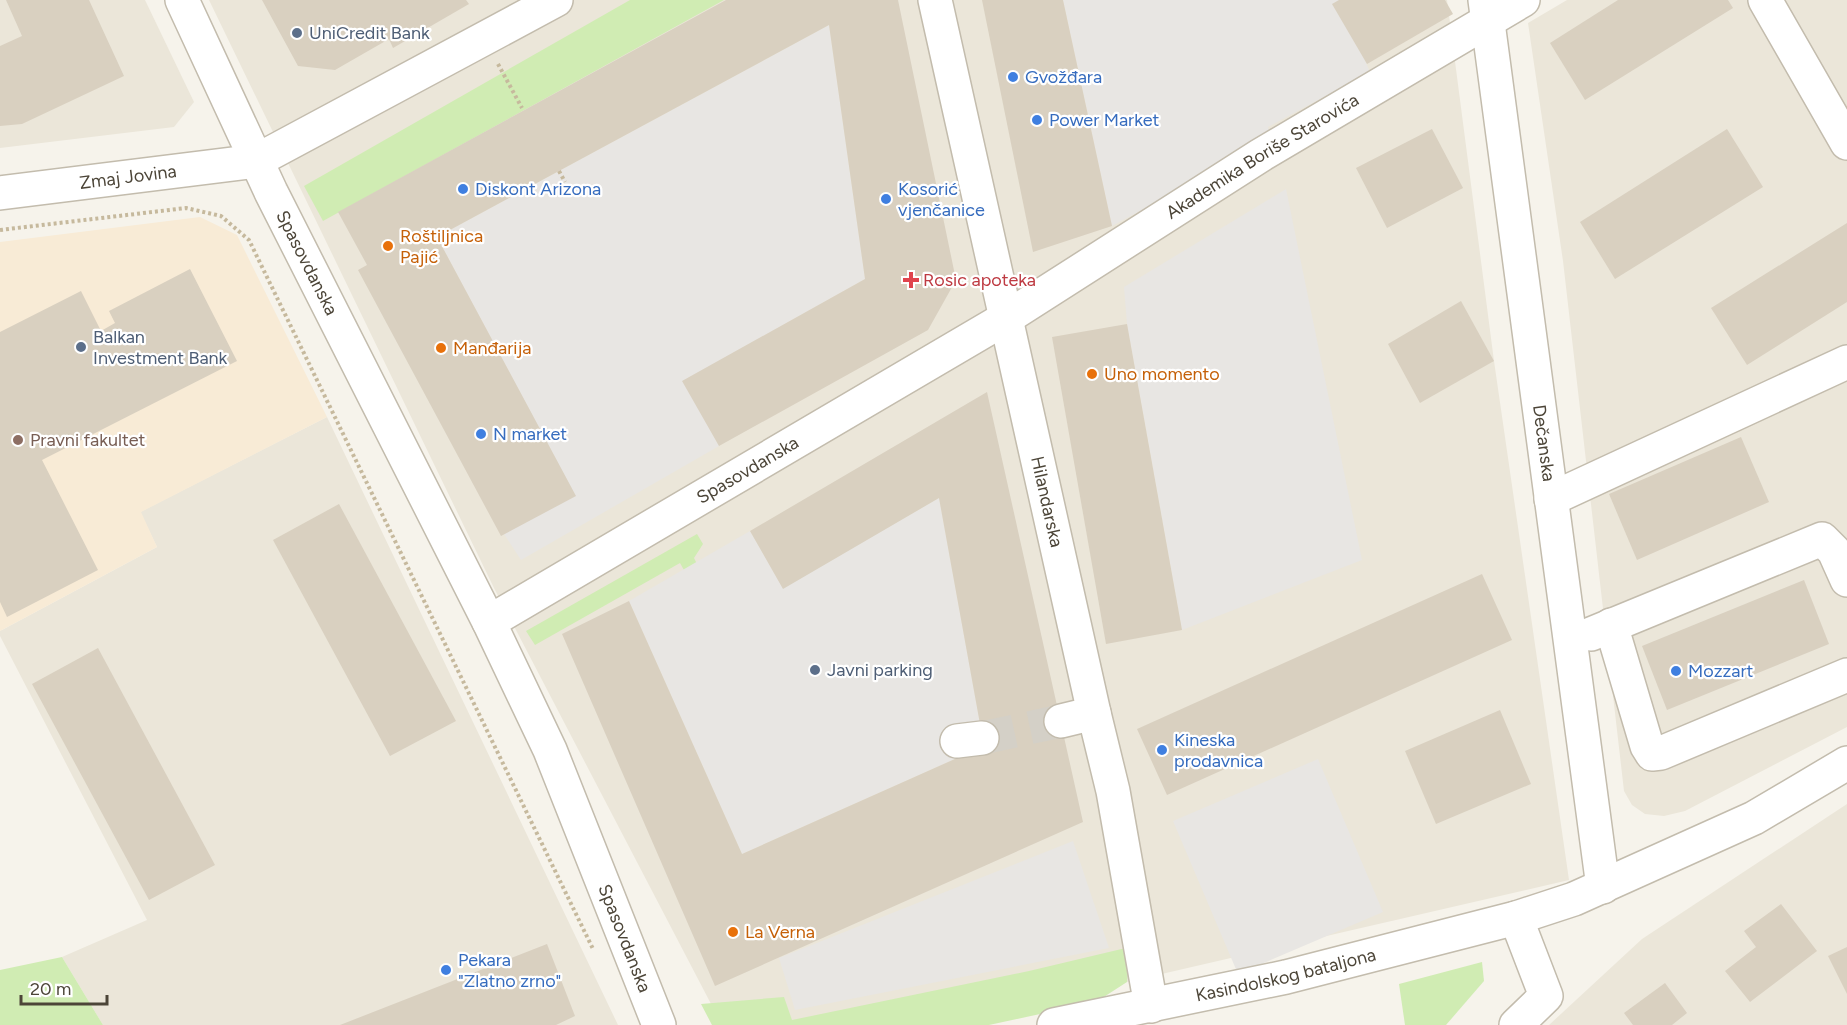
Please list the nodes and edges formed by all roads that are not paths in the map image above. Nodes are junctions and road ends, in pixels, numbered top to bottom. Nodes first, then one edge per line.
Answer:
1 (182, 0) edge
2 (556, 0) edge
3 (935, 0) edge
4 (1523, 0) edge
5 (1765, 0) edge
6 (1486, 10) edge
7 (1847, 142) edge
8 (256, 161) junction
9 (0, 193) edge
10 (1006, 318) junction
11 (1847, 362) edge
12 (1551, 499) junction
13 (1847, 580) edge
14 (489, 622) junction
15 (1611, 625) junction
16 (1570, 642) junction
17 (1847, 675) edge
18 (1094, 713) junction
19 (1061, 721) tunnel mouth
20 (1847, 763) edge
21 (1603, 887) junction
22 (1516, 918) junction
23 (1151, 1006) junction
24 (659, 1025) edge
25 (1054, 1025) edge
26 (1516, 1025) edge

1 - 8 street, Spasovdanska
2 - 8 street
3 - 10 street, Hilandarska
4 - 6 street, Akademika Boriše Starovića
5 - 7 street
6 - 10 street, Akademika Boriše Starovića
6 - 12 street, Dečanska
8 - 9 street, Zmaj Jovina
8 - 14 street, Spasovdanska
10 - 14 street, Spasovdanska
10 - 18 street, Hilandarska
11 - 12 street
12 - 16 street, Dečanska
13 - 15 street
14 - 24 street, Spasovdanska
15 - 16 street
15 - 17 street
16 - 21 street, Dečanska
18 - 19 street
18 - 23 street, Hilandarska
20 - 21 street, Kasindolskog bataljona
21 - 22 street, Kasindolskog bataljona
22 - 23 street, Kasindolskog bataljona
22 - 26 street
23 - 25 street, Kasindolskog bataljona

